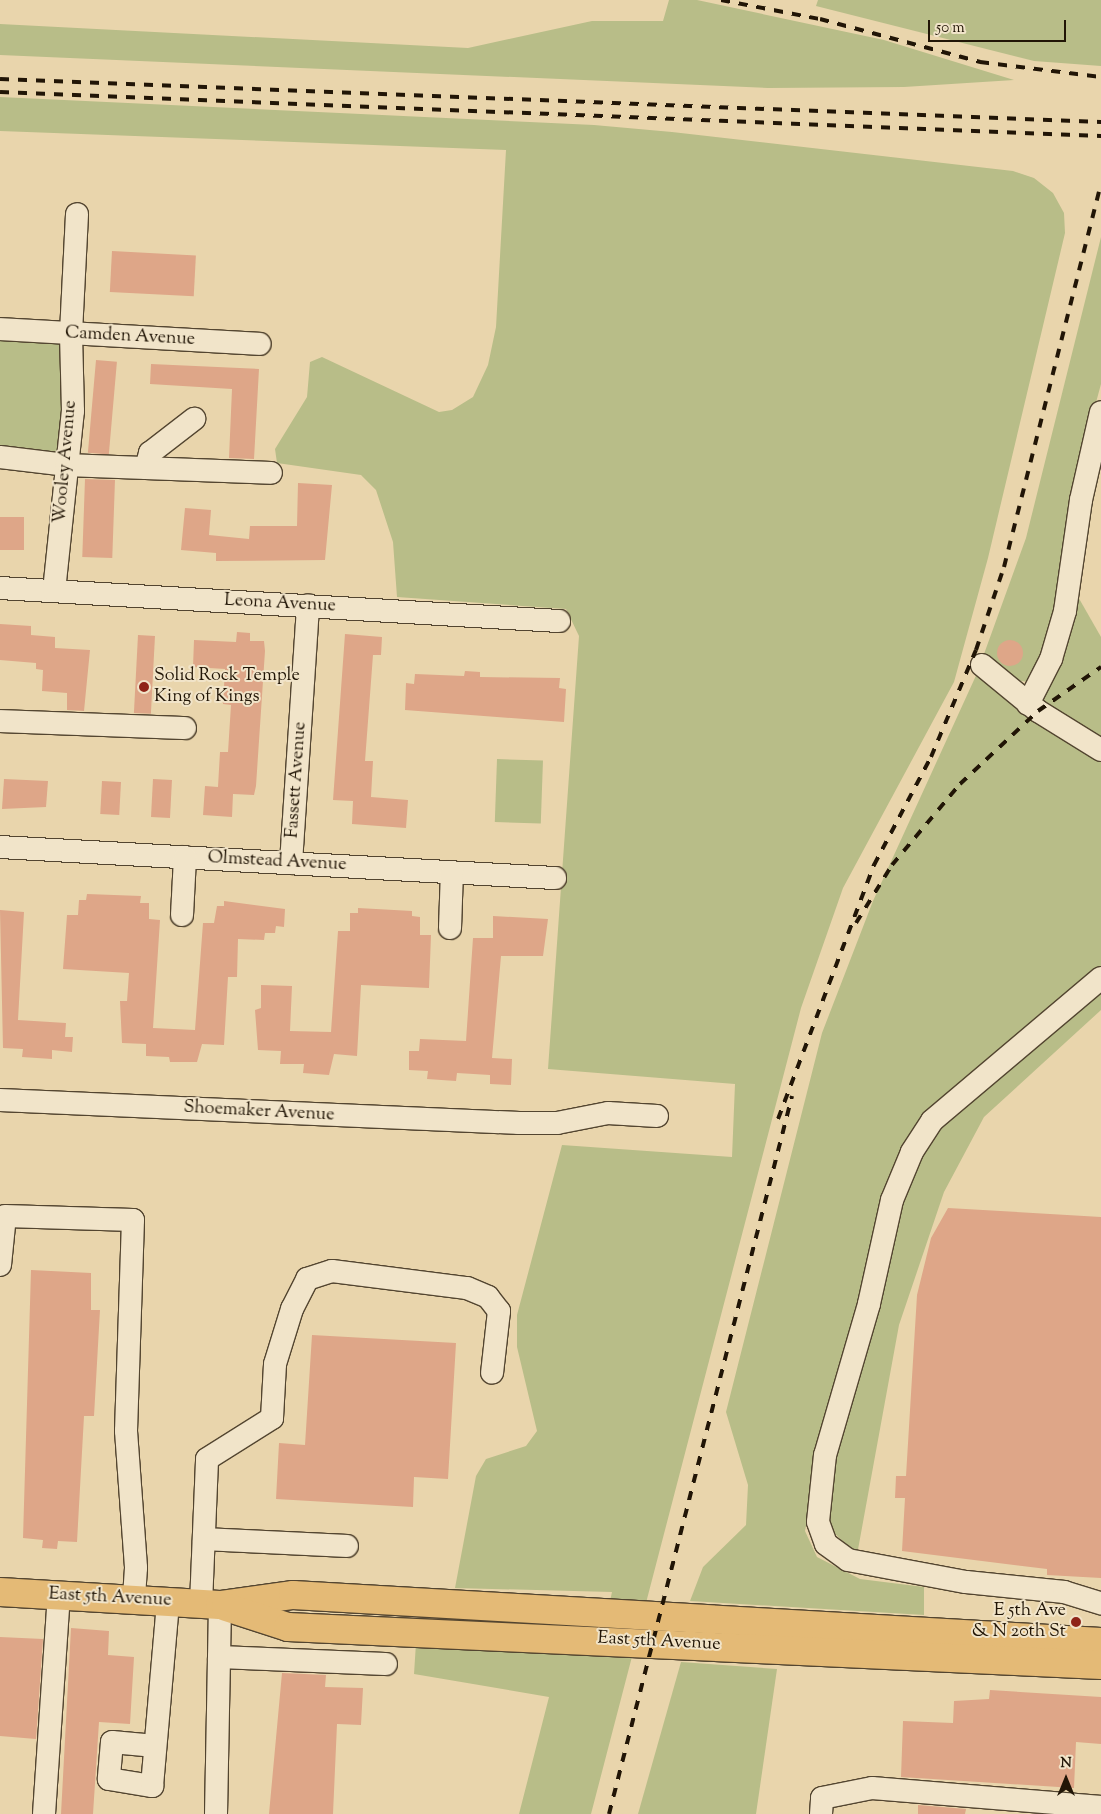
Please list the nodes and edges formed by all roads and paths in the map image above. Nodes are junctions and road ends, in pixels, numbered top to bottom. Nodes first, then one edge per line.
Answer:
1 (77, 214) dead end
2 (0, 329) edge
3 (71, 333) junction
4 (260, 344) dead end
5 (1101, 412) edge
6 (194, 419) dead end
7 (0, 456) edge
8 (66, 465) junction
9 (146, 468) junction
10 (271, 473) dead end
11 (0, 588) edge
12 (54, 591) junction
13 (308, 606) junction
14 (559, 621) dead end
15 (982, 665) dead end
16 (1028, 704) junction
17 (0, 721) edge
18 (185, 728) dead end
19 (1101, 750) edge
20 (0, 847) edge
21 (185, 857) junction
22 (292, 863) junction
23 (452, 872) junction
24 (555, 878) dead end
25 (182, 915) dead end
26 (450, 928) dead end
27 (1101, 978) edge
28 (0, 1100) edge
29 (657, 1116) dead end
30 (0, 1265) edge
31 (492, 1373) dead end
32 (204, 1539) junction
33 (346, 1546) dead end
34 (0, 1592) edge
35 (59, 1596) junction
36 (134, 1600) junction
37 (168, 1602) junction
38 (1101, 1603) edge
39 (211, 1604) junction
40 (1101, 1642) edge
41 (219, 1656) junction
42 (386, 1664) dead end
43 (1101, 1664) edge
44 (155, 1746) dead end
45 (822, 1806) edge
46 (1101, 1807) edge
47 (44, 1814) edge
48 (216, 1814) edge

1 - 3 street, Wooley Avenue
2 - 3 street, Camden Avenue
3 - 4 street, Camden Avenue
3 - 8 street, Wooley Avenue
5 - 16 street
6 - 9 street
7 - 8 street
8 - 9 street
8 - 12 street, Wooley Avenue
9 - 10 street
11 - 12 street, Leona Avenue
12 - 13 street, Leona Avenue
13 - 14 street, Leona Avenue
13 - 22 street, Fassett Avenue
15 - 16 street
16 - 19 street
17 - 18 street
20 - 21 street, Olmstead Avenue
21 - 22 street, Olmstead Avenue
21 - 25 street
22 - 23 street, Olmstead Avenue
23 - 24 street, Olmstead Avenue
23 - 26 street
27 - 38 street
28 - 29 street, Shoemaker Avenue
30 - 36 street
31 - 32 street
32 - 33 street
32 - 39 street
34 - 35 main road, East 5th Avenue
35 - 36 main road, East 5th Avenue
35 - 47 street
36 - 37 main road, East 5th Avenue
37 - 39 main road, East 5th Avenue
37 - 44 street
39 - 40 main road, East 5th Avenue
39 - 41 street
39 - 43 main road, East 5th Avenue
41 - 42 street
41 - 48 street
45 - 46 street

